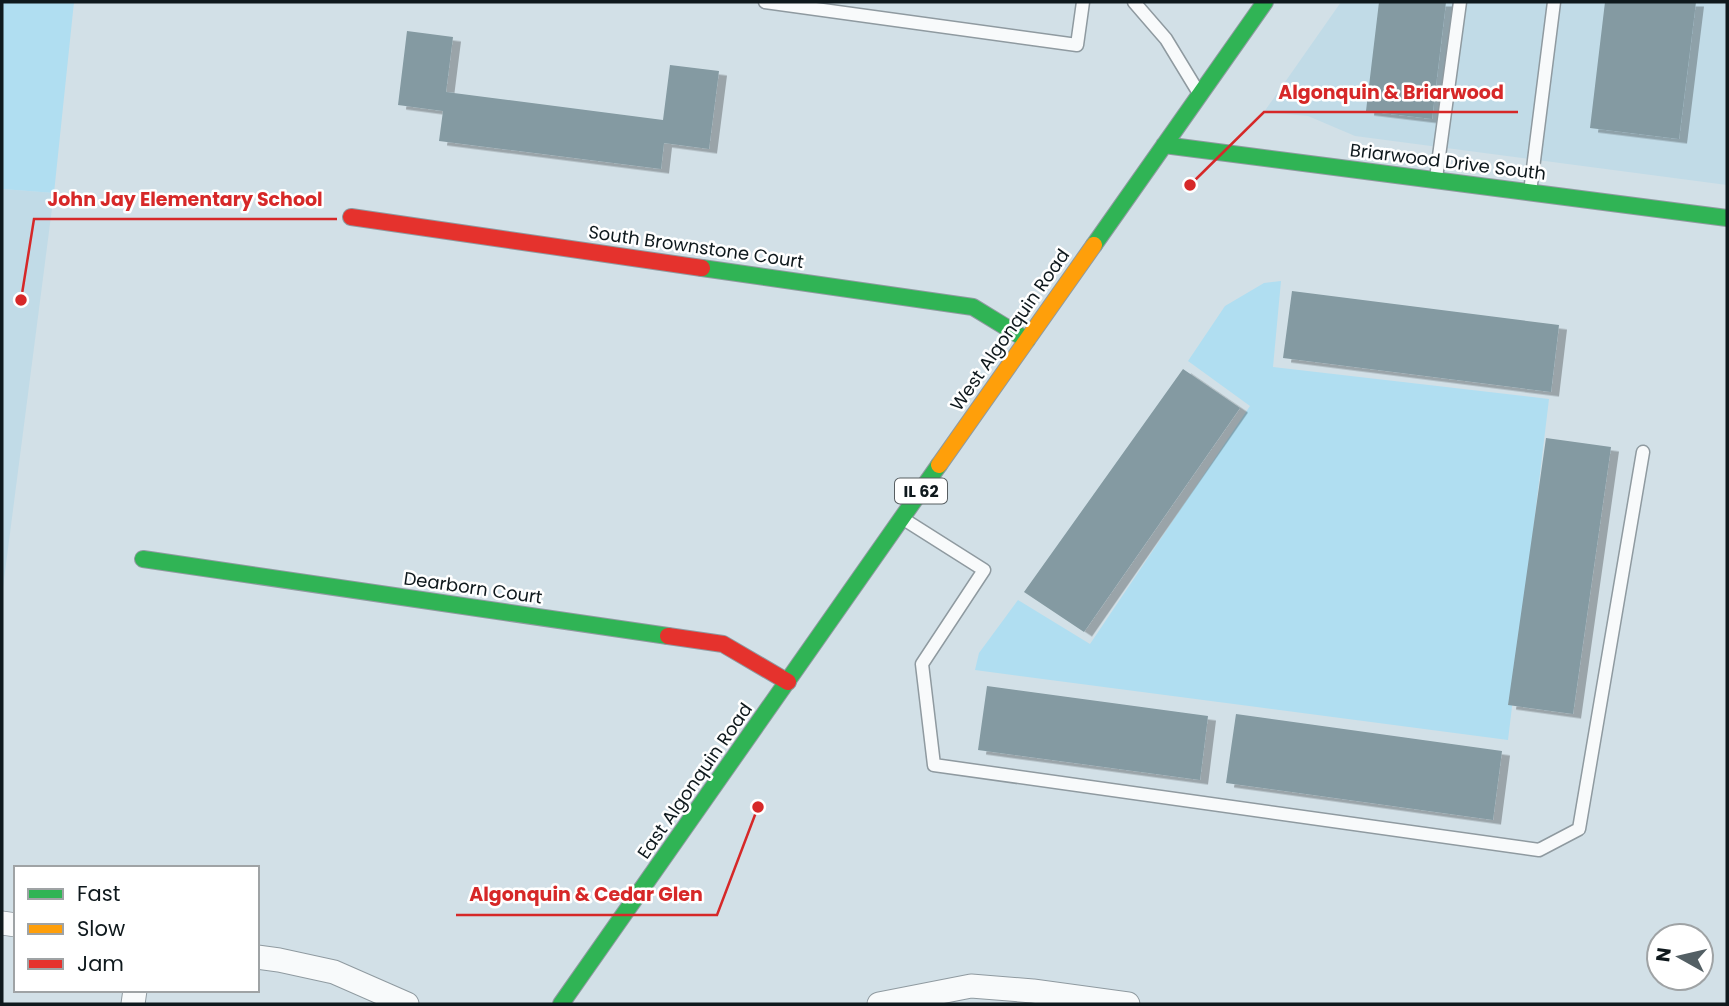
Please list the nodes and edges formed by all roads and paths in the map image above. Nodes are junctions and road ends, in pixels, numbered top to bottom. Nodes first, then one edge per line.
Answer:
1 (765, 2) edge
2 (1083, 2) edge
3 (1134, 2) edge
4 (1265, 2) edge
5 (1460, 2) edge
6 (1554, 2) edge
7 (1199, 94) junction
8 (1164, 145) junction
9 (1436, 180) junction
10 (1530, 192) junction
11 (351, 217) dead end
12 (1727, 218) edge
13 (1027, 340) junction
14 (1643, 452) dead end
15 (902, 518) junction
16 (143, 559) dead end
17 (788, 682) junction
18 (259, 957) edge
19 (407, 1004) edge
20 (561, 1004) edge
21 (879, 1004) edge
22 (1128, 1004) edge

1 - 2 lane
3 - 7 lane
4 - 7 street, West Algonquin Road / IL 62
5 - 9 lane
6 - 10 lane
7 - 8 street, West Algonquin Road / IL 62
8 - 9 street, Briarwood Drive South
8 - 13 street, West Algonquin Road / IL 62
9 - 10 street, Briarwood Drive South
10 - 12 street, Briarwood Drive South
11 - 13 street, South Brownstone Court
13 - 15 street, West Algonquin Road / IL 62
14 - 15 lane
15 - 17 street, West Algonquin Road / IL 62
16 - 17 street, Dearborn Court
17 - 20 street, East Algonquin Road / IL 62
18 - 19 street
21 - 22 street

